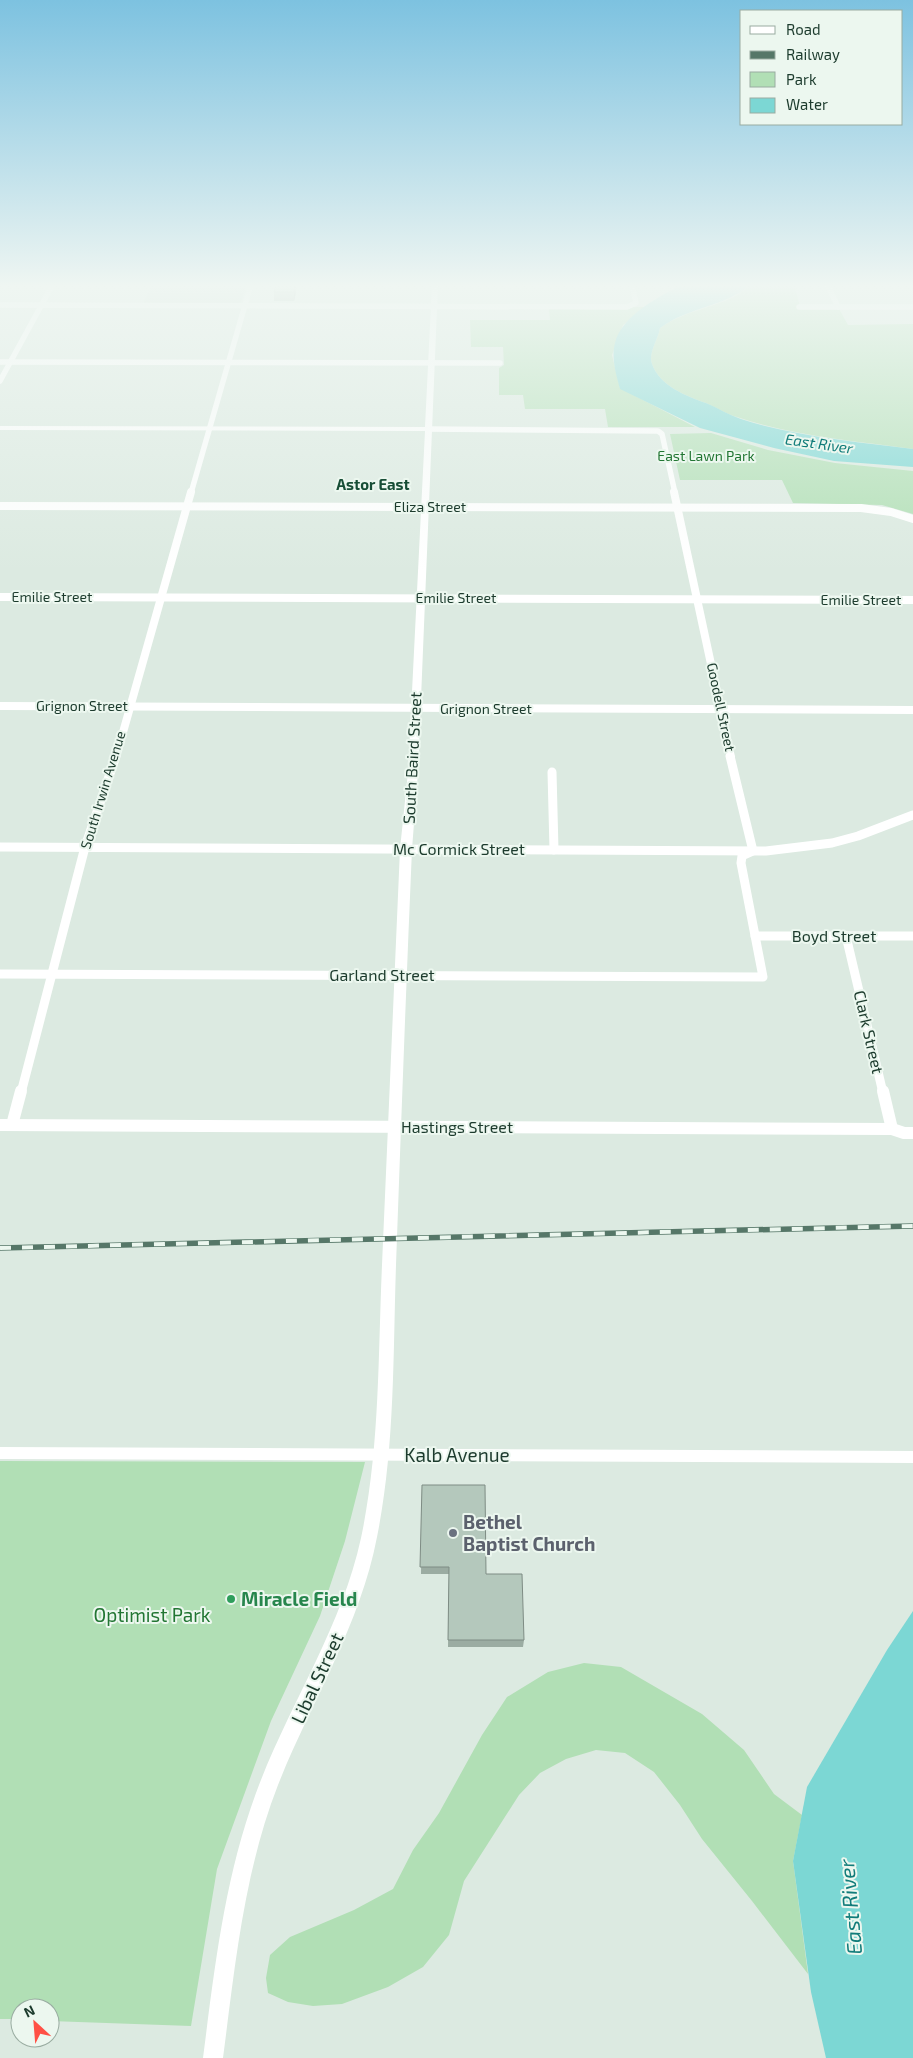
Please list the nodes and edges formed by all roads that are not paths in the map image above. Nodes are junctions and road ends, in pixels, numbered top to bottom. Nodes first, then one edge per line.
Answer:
1 (223, 380) edge
2 (430, 380) edge
3 (0, 428) edge
4 (209, 429) junction
5 (428, 429) junction
6 (0, 506) edge
7 (188, 506) junction
8 (425, 507) junction
9 (679, 507) junction
10 (913, 519) edge
11 (0, 597) edge
12 (161, 598) junction
13 (421, 598) junction
14 (698, 599) junction
15 (913, 600) edge
16 (0, 706) edge
17 (128, 706) junction
18 (416, 708) junction
19 (721, 709) junction
20 (913, 710) edge
21 (552, 772) dead end
22 (913, 816) edge
23 (0, 847) edge
24 (85, 847) junction
25 (406, 849) junction
26 (554, 850) junction
27 (753, 851) junction
28 (755, 936) junction
29 (846, 936) junction
30 (913, 936) edge
31 (0, 974) edge
32 (52, 974) junction
33 (401, 975) junction
34 (0, 1125) edge
35 (12, 1125) junction
36 (394, 1126) junction
37 (892, 1129) junction
38 (913, 1133) edge
39 (391, 1233) joint
40 (0, 1453) edge
41 (381, 1454) junction
42 (913, 1457) edge
43 (213, 2058) edge

1 - 4 street, South Irwin Avenue
2 - 5 street, South Baird Street
3 - 4 street
4 - 5 street
4 - 7 street, South Irwin Avenue
5 - 8 street, South Baird Street
5 - 9 street, Goodell Street
6 - 7 street, Eliza Street
7 - 8 street, Eliza Street
7 - 12 street, South Irwin Avenue
8 - 9 street, Eliza Street
8 - 13 street, South Baird Street
9 - 10 street, Eliza Street
9 - 14 street, Goodell Street
11 - 12 street, Emilie Street
12 - 13 street, Emilie Street
12 - 17 street, South Irwin Avenue
13 - 14 street, Emilie Street
13 - 18 street, South Baird Street
14 - 15 street, Emilie Street
14 - 19 street, Goodell Street
16 - 17 street, Grignon Street
17 - 18 street, Grignon Street
17 - 24 street, South Irwin Avenue
18 - 19 street, Grignon Street
18 - 25 street, South Baird Street
19 - 20 street, Grignon Street
19 - 27 street, Goodell Street
21 - 26 street
22 - 27 street, Mc Cormick Street
23 - 24 street, Mc Cormick Street
24 - 25 street, Mc Cormick Street
24 - 32 street, South Irwin Avenue
25 - 26 street, Mc Cormick Street
25 - 33 street, South Baird Street
26 - 27 street, Mc Cormick Street
27 - 28 street
28 - 29 street, Boyd Street
28 - 33 street, Garland Street
29 - 30 street, Boyd Street
29 - 37 street, Clark Street
31 - 32 street, Garland Street
32 - 33 street, Garland Street
32 - 35 street, South Irwin Avenue
33 - 36 street, South Baird Street
34 - 35 street, Hastings Street
35 - 36 street, Hastings Street
36 - 37 street, Hastings Street
36 - 39 street, South Baird Street
37 - 38 street, Hastings Street
39 - 41 street, Libal Street
40 - 41 street, Kalb Avenue
41 - 42 street, Kalb Avenue
41 - 43 street, Libal Street

